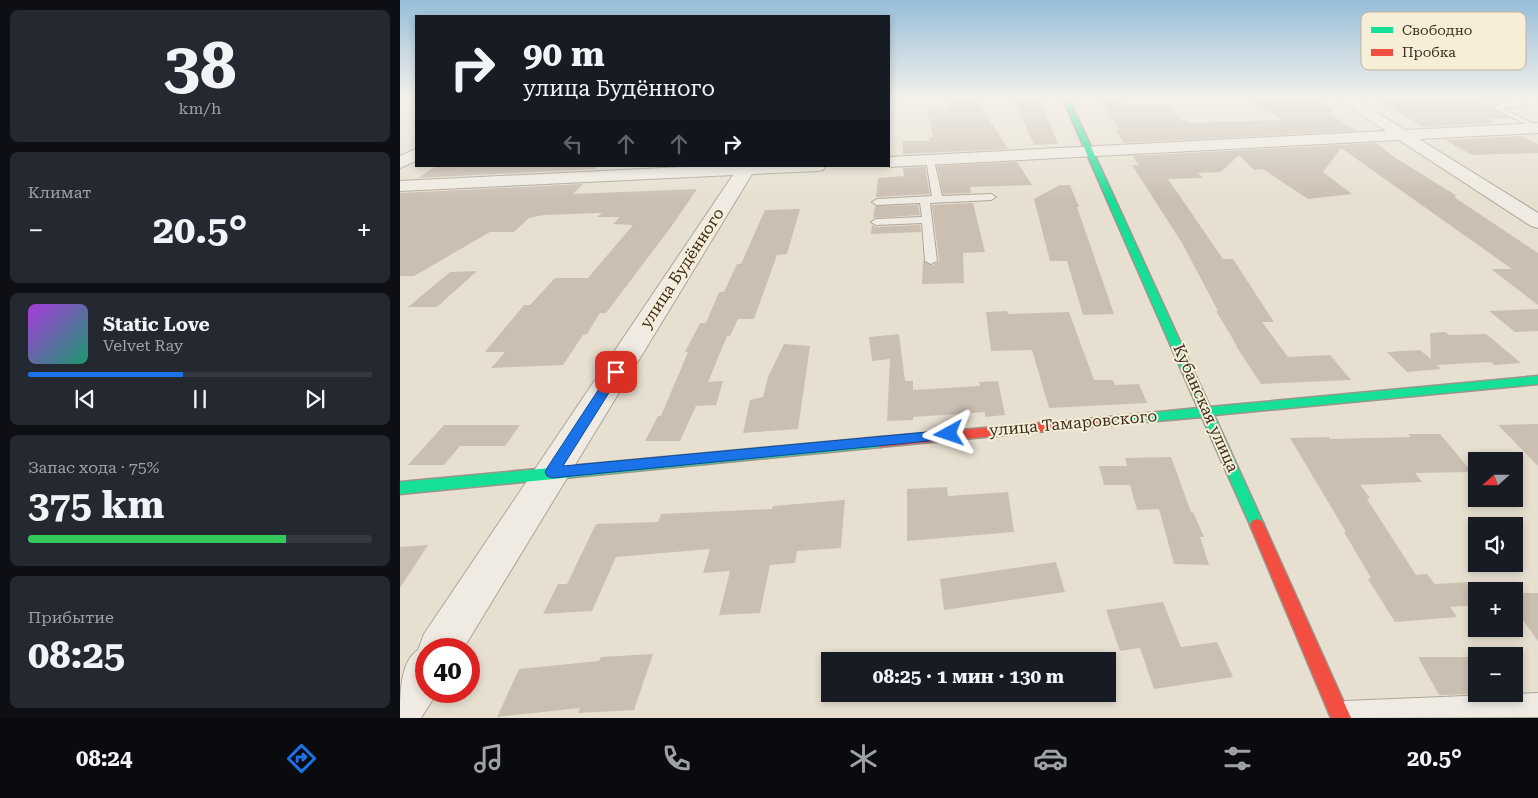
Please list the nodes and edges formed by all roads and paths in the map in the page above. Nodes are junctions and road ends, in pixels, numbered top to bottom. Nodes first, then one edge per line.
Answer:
1 (1081, 133) edge
2 (1435, 133) edge
3 (1401, 134) junction
4 (1090, 151) junction
5 (415, 155) edge
6 (930, 160) junction
7 (890, 162) edge
8 (400, 163) edge
9 (782, 167) edge
10 (747, 168) edge
11 (400, 186) edge
12 (991, 197) dead end
13 (931, 200) junction
14 (877, 202) dead end
15 (927, 220) junction
16 (876, 222) dead end
17 (1538, 222) edge
18 (931, 261) dead end
19 (1538, 380) edge
20 (1207, 410) junction
21 (552, 472) junction
22 (400, 488) edge
23 (446, 638) edge
24 (415, 686) edge
25 (1538, 705) edge
26 (400, 710) edge
27 (1340, 716) edge

1 - 4 street, Кубанская улица
2 - 3 street
3 - 4 street
3 - 17 street
4 - 6 street
4 - 20 street, Кубанская улица
5 - 8 street
6 - 7 street
6 - 13 lane
9 - 10 street
10 - 11 street
10 - 21 street, улица Будённого
12 - 13 lane
13 - 14 lane
13 - 15 lane
15 - 16 lane
15 - 18 lane
19 - 20 street, улица Тамаровского
20 - 21 street, улица Тамаровского
20 - 27 street, Кубанская улица
21 - 22 street, улица Тамаровского
21 - 23 street, улица Будённого
24 - 26 street
25 - 27 lane

